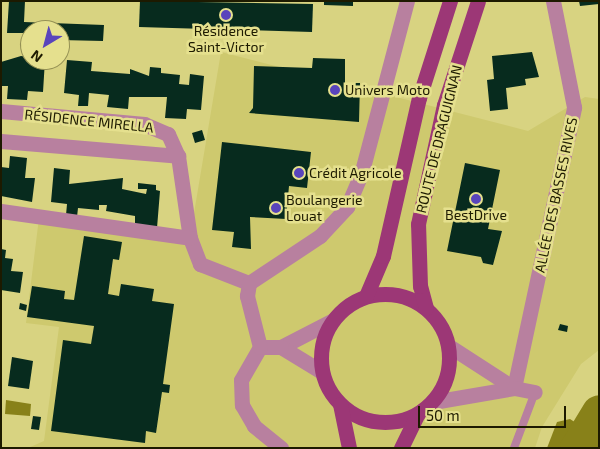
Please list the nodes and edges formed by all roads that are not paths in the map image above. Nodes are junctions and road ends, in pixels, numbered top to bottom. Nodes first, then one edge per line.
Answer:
1 (407, 1) edge
2 (450, 1) edge
3 (478, 1) edge
4 (553, 1) edge
5 (1, 111) edge
6 (1, 141) edge
7 (178, 156) junction
8 (1, 211) edge
9 (190, 238) junction
10 (249, 283) junction
11 (366, 296) junction
12 (426, 308) junction
13 (333, 320) junction
14 (449, 346) junction
15 (260, 347) junction
16 (281, 347) junction
17 (322, 372) junction
18 (514, 388) junction
19 (535, 392) joint
20 (433, 402) junction
21 (340, 404) junction
22 (417, 415) junction
23 (281, 448) edge
24 (349, 448) edge
25 (400, 448) edge
26 (514, 448) edge

1 - 10 street
2 - 11 main road, ROUTE DE DRAGUIGNAN
3 - 12 main road, ROUTE DE DRAGUIGNAN
4 - 18 street, ALLÉE DES BASSES RIVES
5 - 7 street, RÉSIDENCE MIRELLA
6 - 7 street
7 - 9 street, RÉSIDENCE MIRELLA
8 - 9 street
9 - 10 street, RÉSIDENCE MIRELLA
10 - 15 street
11 - 12 main road
11 - 13 main road
12 - 14 main road
13 - 16 street
13 - 17 main road
14 - 18 street
14 - 20 main road
15 - 16 street
15 - 23 street
16 - 17 street
17 - 21 main road
18 - 19 street
18 - 20 street
19 - 26 lane
20 - 22 main road
21 - 22 main road
21 - 24 main road
22 - 25 main road

